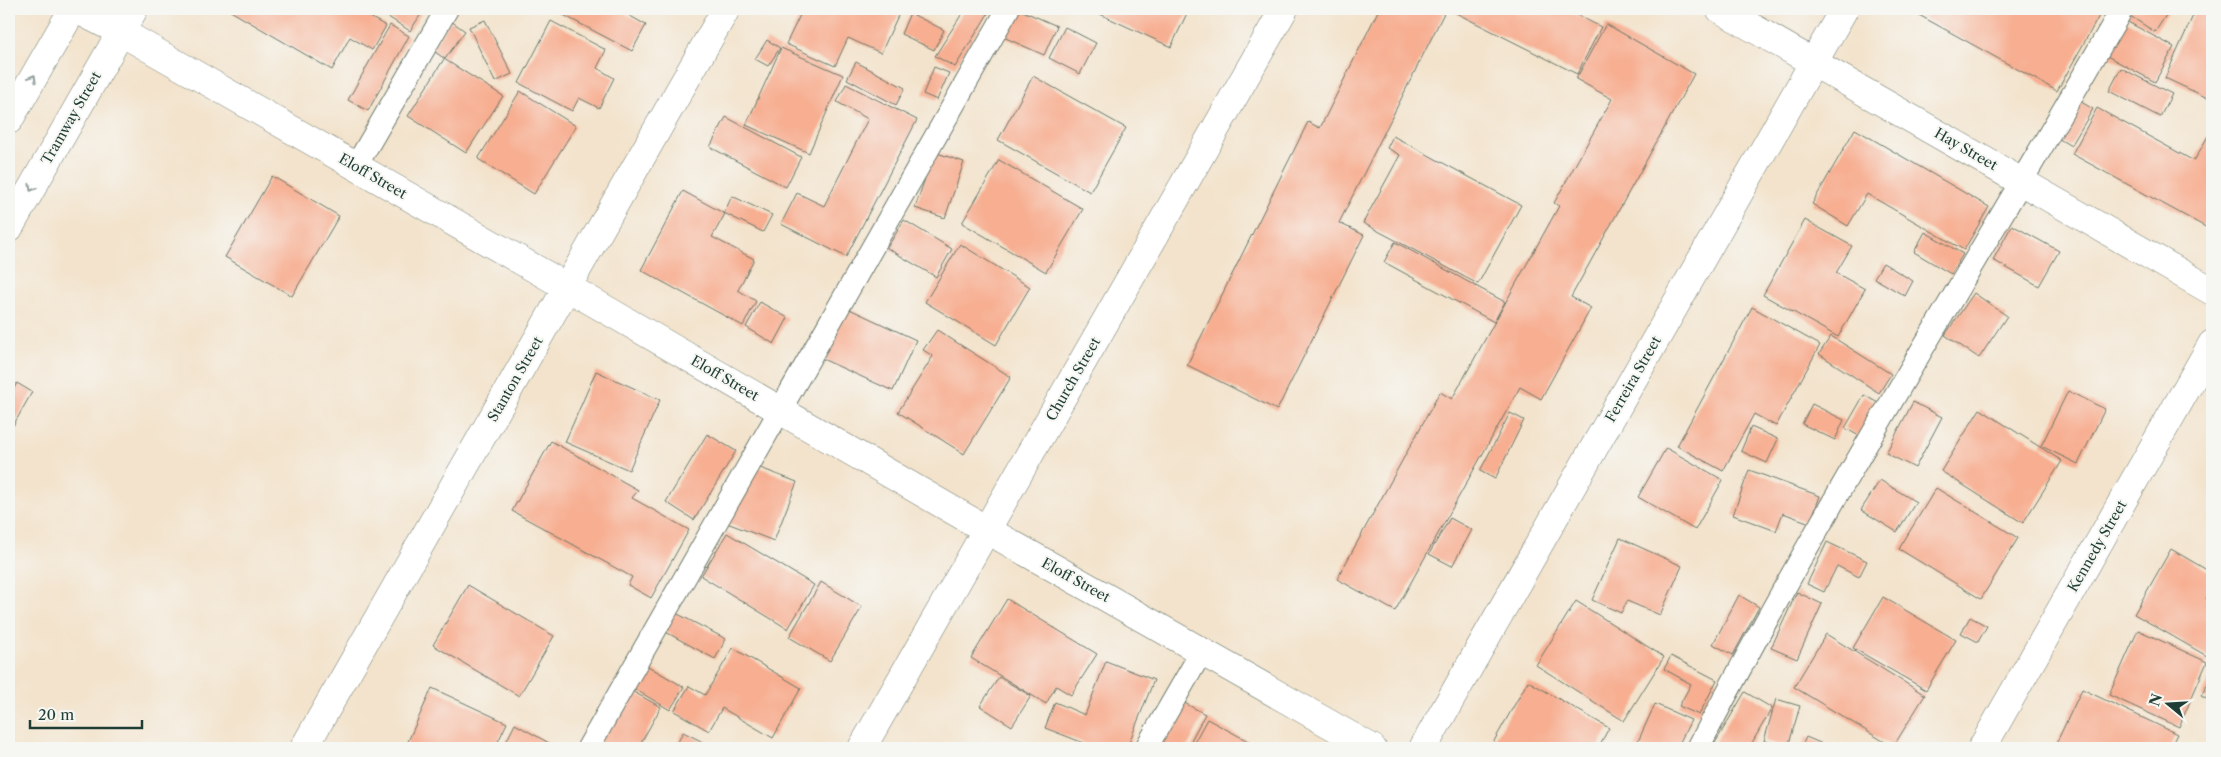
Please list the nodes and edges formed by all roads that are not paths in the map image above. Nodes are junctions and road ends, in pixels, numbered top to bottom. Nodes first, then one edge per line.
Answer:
1 (74, 9) edge
2 (134, 9) edge
3 (447, 9) edge
4 (726, 9) edge
5 (1008, 9) edge
6 (1284, 9) edge
7 (1720, 9) edge
8 (1844, 9) edge
9 (2122, 9) edge
10 (121, 32) junction
11 (1813, 63) junction
12 (9, 120) edge
13 (356, 166) junction
14 (2023, 182) junction
15 (9, 228) edge
16 (567, 287) junction
17 (2212, 291) edge
18 (2212, 344) edge
19 (780, 410) junction
20 (987, 530) junction
21 (1202, 651) junction
22 (304, 748) edge
23 (588, 748) edge
24 (862, 748) edge
25 (1146, 748) edge
26 (1372, 748) edge
27 (1423, 748) edge
28 (1698, 748) edge
29 (1982, 748) edge

1 - 10 street, Eloff Street
12 -> 1 street
2 - 10 street, Tramway Street
3 - 13 lane
4 - 16 street, Stanton Street
5 - 19 lane
6 - 20 street, Church Street
7 - 11 street, Hay Street
8 - 11 street, Ferreira Street
9 - 14 lane
10 - 13 street, Eloff Street
10 -> 15 street, Tramway Street
11 - 14 street, Hay Street
11 - 27 street, Ferreira Street
13 - 16 street, Eloff Street
14 - 17 street, Hay Street
14 - 28 lane
16 - 19 street, Eloff Street
16 - 22 street, Stanton Street
18 - 29 street, Kennedy Street
19 - 20 street, Eloff Street
19 - 23 lane
20 - 21 street, Eloff Street
20 - 24 street, Church Street
21 - 25 lane
21 - 26 street, Eloff Street

